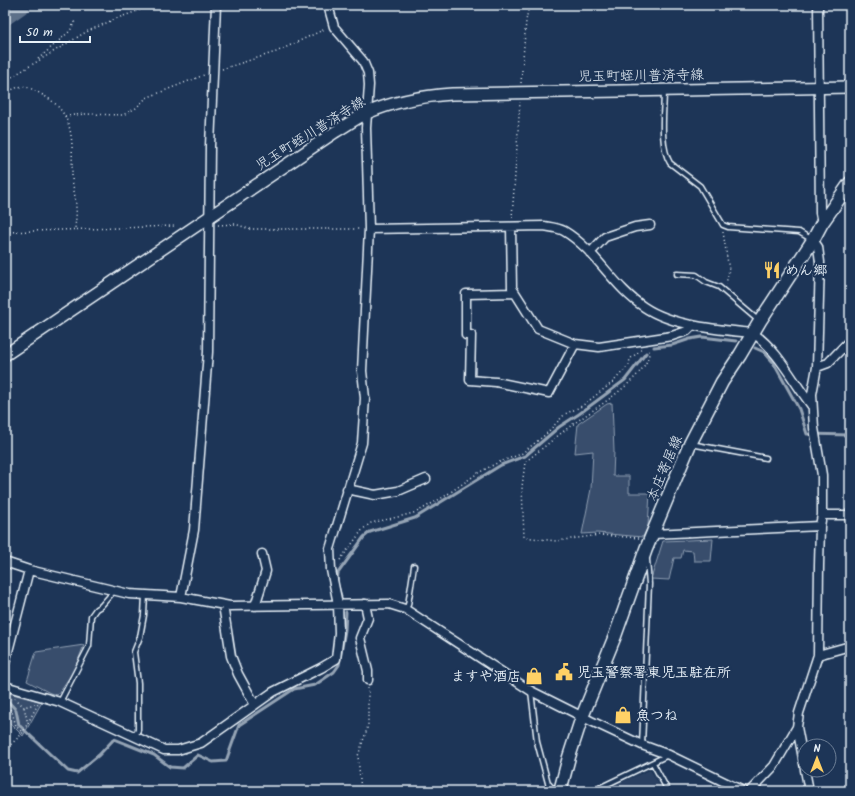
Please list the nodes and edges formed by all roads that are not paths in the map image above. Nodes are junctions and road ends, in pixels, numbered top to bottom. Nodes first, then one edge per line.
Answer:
1 (216, 5) edge
2 (328, 5) edge
3 (818, 5) edge
4 (819, 87) junction
5 (850, 87) edge
6 (664, 90) junction
7 (366, 114) junction
8 (850, 183) edge
9 (210, 221) junction
10 (822, 223) junction
11 (650, 225) dead end
12 (511, 227) junction
13 (369, 229) junction
14 (812, 240) junction
15 (590, 253) junction
16 (677, 274) dead end
17 (515, 293) junction
18 (760, 321) junction
19 (693, 325) junction
20 (753, 333) junction
21 (850, 340) edge
22 (575, 344) junction
23 (5, 355) edge
24 (817, 367) junction
25 (812, 406) junction
26 (690, 444) junction
27 (766, 458) dead end
28 (426, 479) dead end
29 (347, 489) junction
30 (822, 515) junction
31 (850, 515) edge
32 (820, 526) junction
33 (650, 541) junction
34 (262, 554) dead end
35 (5, 562) edge
36 (414, 566) dead end
37 (29, 570) junction
38 (114, 591) junction
39 (145, 595) junction
40 (181, 597) junction
41 (338, 604) junction
42 (365, 604) junction
43 (223, 605) junction
44 (255, 606) junction
45 (405, 609) junction
46 (850, 646) edge
47 (818, 655) junction
48 (5, 661) edge
49 (368, 680) road end
50 (5, 686) edge
51 (531, 691) junction
52 (60, 702) junction
53 (255, 705) junction
54 (582, 717) junction
55 (797, 727) junction
56 (135, 736) junction
57 (799, 738) edge
58 (642, 745) junction
59 (668, 755) junction
60 (652, 763) junction
61 (807, 778) edge
62 (555, 791) edge
63 (560, 791) edge
64 (593, 791) edge
65 (668, 791) edge
66 (743, 791) edge
67 (750, 791) edge
68 (809, 791) edge

1 - 9 street
2 - 7 street
3 - 4 street
4 - 5 main road, 児玉町蛭川普済寺線
4 - 6 main road, 児玉町蛭川普済寺線
4 - 10 street
6 - 7 main road, 児玉町蛭川普済寺線
6 - 14 lane
7 - 9 main road, 児玉町蛭川普済寺線
7 - 13 street
8 - 10 main road, 本庄寄居線
9 - 23 main road, 児玉町蛭川普済寺線
9 - 40 street
10 - 14 main road, 本庄寄居線
11 - 15 street
12 - 13 street
12 - 15 street
12 - 17 street
13 - 29 street
14 - 18 main road, 本庄寄居線
14 - 24 street
15 - 19 street
16 - 18 lane
17 - 22 street
17 - 22 street
18 - 20 main road, 本庄寄居線
19 - 20 street
19 - 22 street
20 - 25 street
20 - 26 main road, 本庄寄居線
21 - 24 street
24 - 25 street
25 - 30 street
26 - 27 lane
26 - 33 main road, 本庄寄居線
28 - 29 street
29 - 41 street
30 - 31 street
30 - 32 street
32 - 33 street
32 - 47 street
33 - 54 main road, 本庄寄居線
33 - 58 lane
34 - 44 street
35 - 37 street
36 - 45 lane
37 - 38 street
37 - 48 street
38 - 39 street
38 - 52 lane
39 - 40 street
39 - 56 lane
40 - 43 street
41 - 42 street
41 - 44 street
41 - 53 street
42 - 45 street
42 - 49 street
43 - 44 street
43 - 53 street
45 - 51 street
46 - 47 street
47 - 55 street
50 - 52 street
51 - 54 street
51 - 62 lane
52 - 56 street
53 - 56 street
54 - 58 street
54 - 63 main road, 本庄寄居線
55 - 57 street
55 - 67 street
58 - 59 street
59 - 60 lane
59 - 66 street
60 - 64 lane
60 - 65 lane
61 - 68 street

